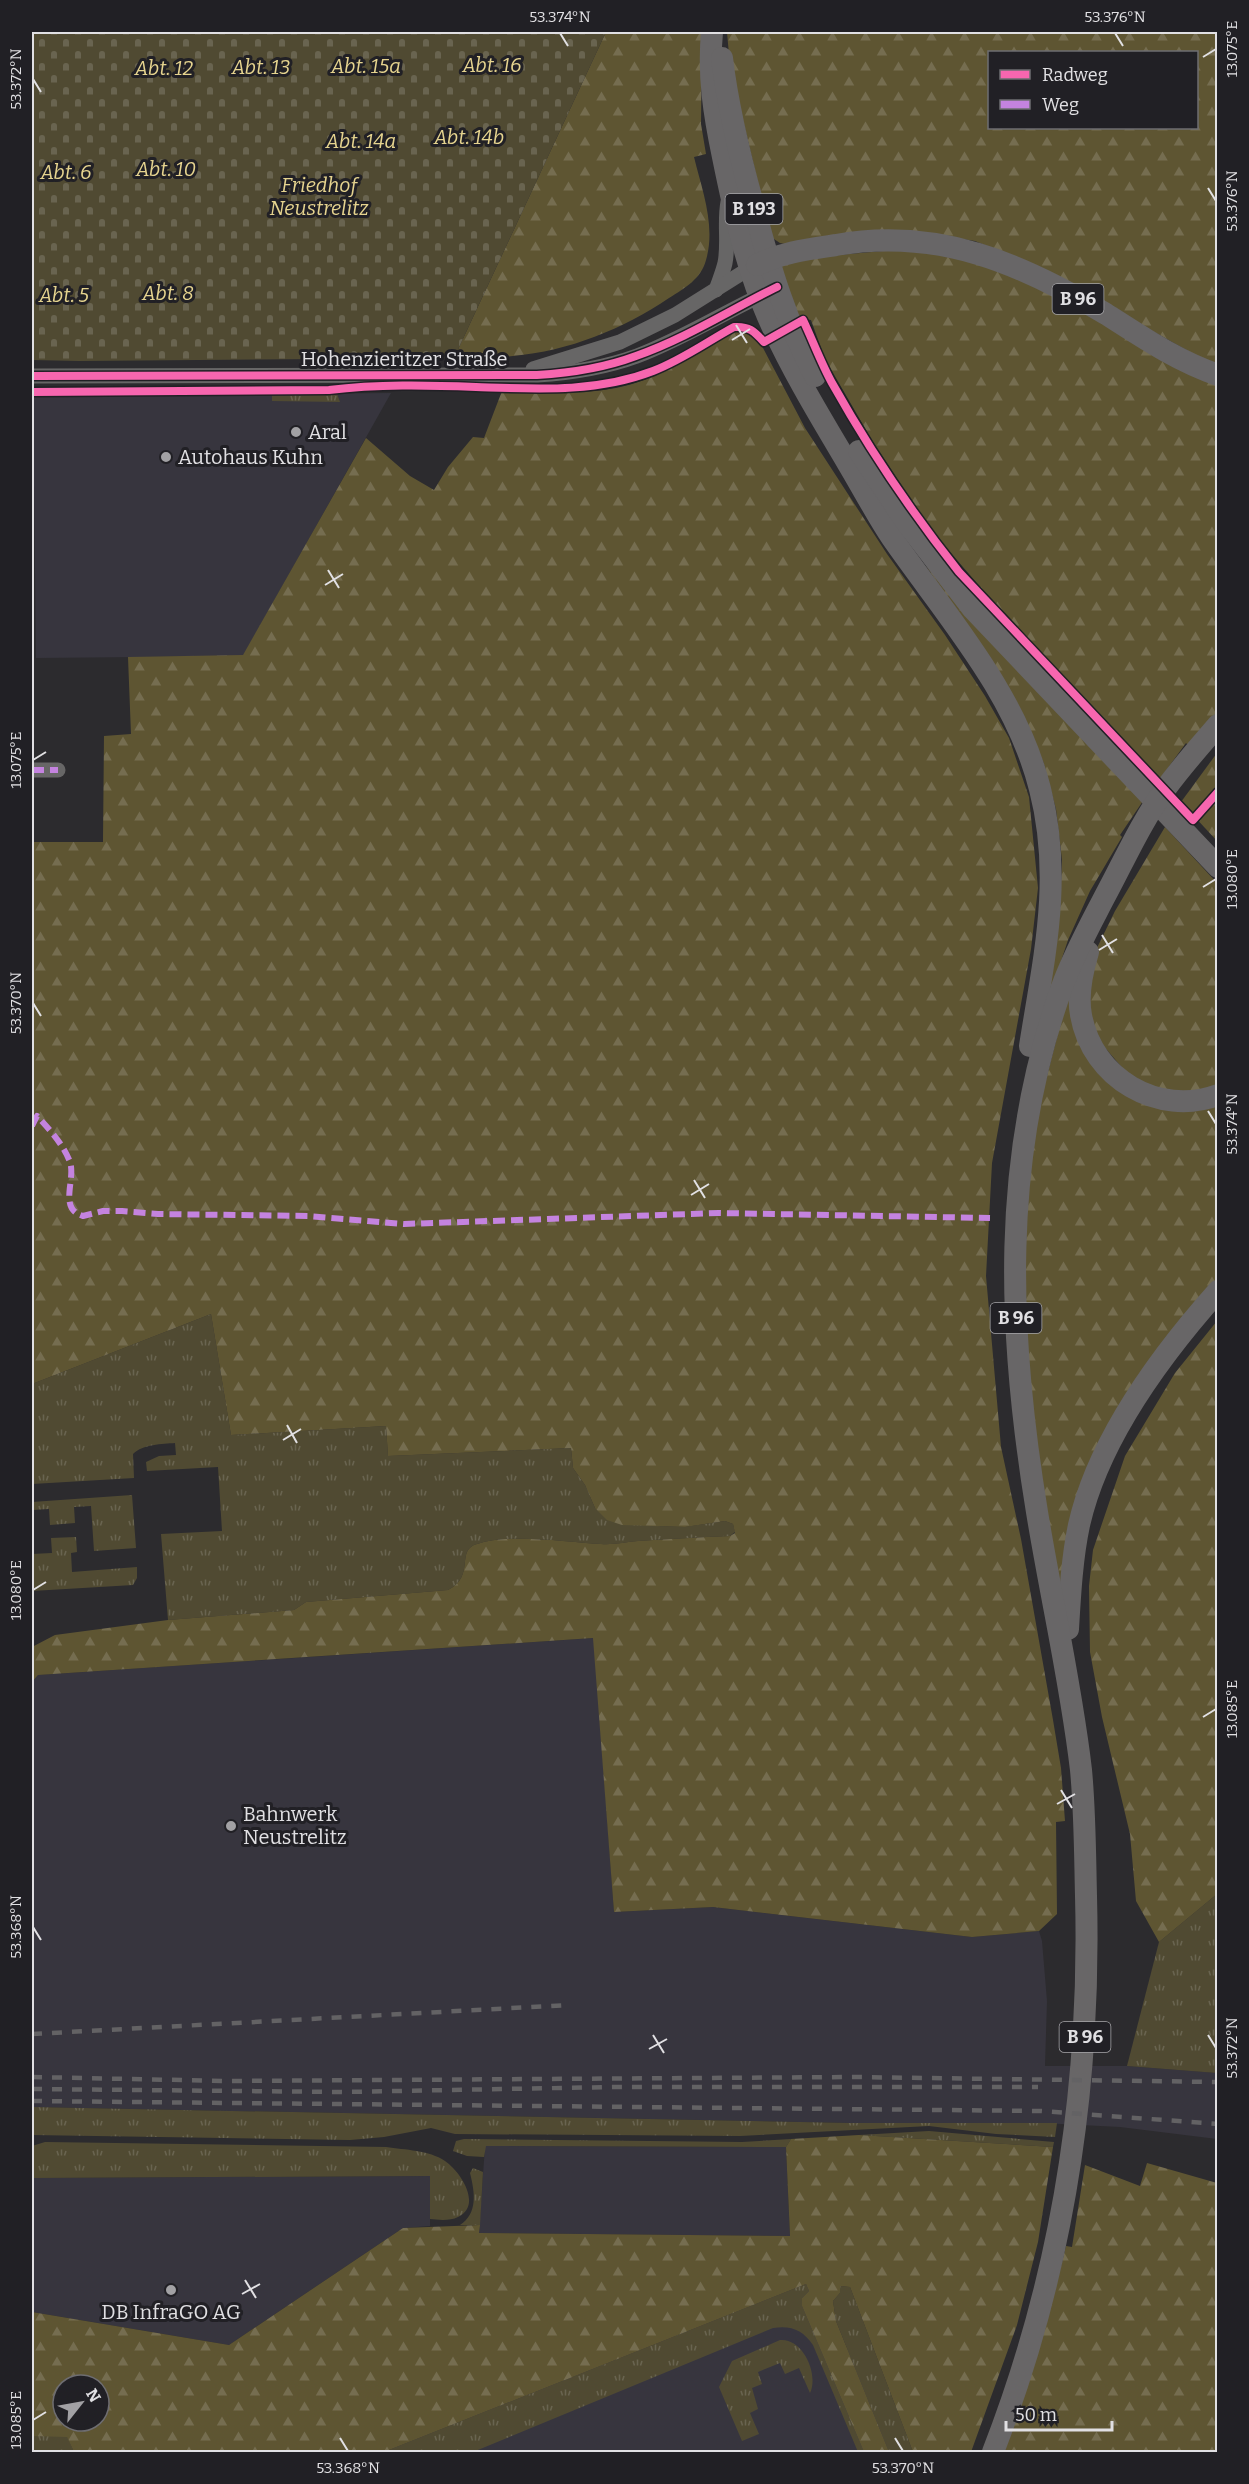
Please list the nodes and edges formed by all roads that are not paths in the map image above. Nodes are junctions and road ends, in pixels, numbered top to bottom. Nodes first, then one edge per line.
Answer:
1 (712, 32) edge
2 (719, 32) edge
3 (730, 193) junction
4 (759, 263) junction
5 (716, 290) junction
6 (768, 291) junction
7 (452, 374) junction
8 (1218, 375) edge
9 (32, 376) edge
10 (848, 463) junction
11 (973, 609) junction
12 (1218, 725) edge
13 (32, 770) edge
14 (57, 770) dead end
15 (1218, 867) edge
16 (1104, 898) junction
17 (1218, 1095) edge
18 (1026, 1123) junction
19 (1218, 1291) edge
20 (1065, 1661) junction
21 (993, 2452) edge

1 - 3 main road, B 193
2 - 4 main road, B 193
3 - 4 main road, B 193
3 - 5 street
4 - 5 street, Hohenzieritzer Straße
4 - 6 main road, B 96
4 - 8 main road, B 96
5 - 7 street, Hohenzieritzer Straße
6 - 7 street, Hohenzieritzer Straße
6 - 10 main road, B 96
6 - 11 main road, B 96
7 - 9 street, Hohenzieritzer Straße
10 - 11 main road, B 96
10 - 18 main road, B 96
11 - 15 main road, B 96
12 - 16 main road, B 96
13 - 14 street
16 - 17 main road, B 96
16 - 18 main road, B 96
18 - 20 main road, B 96
19 - 20 main road, B 96
20 - 21 main road, B 96

